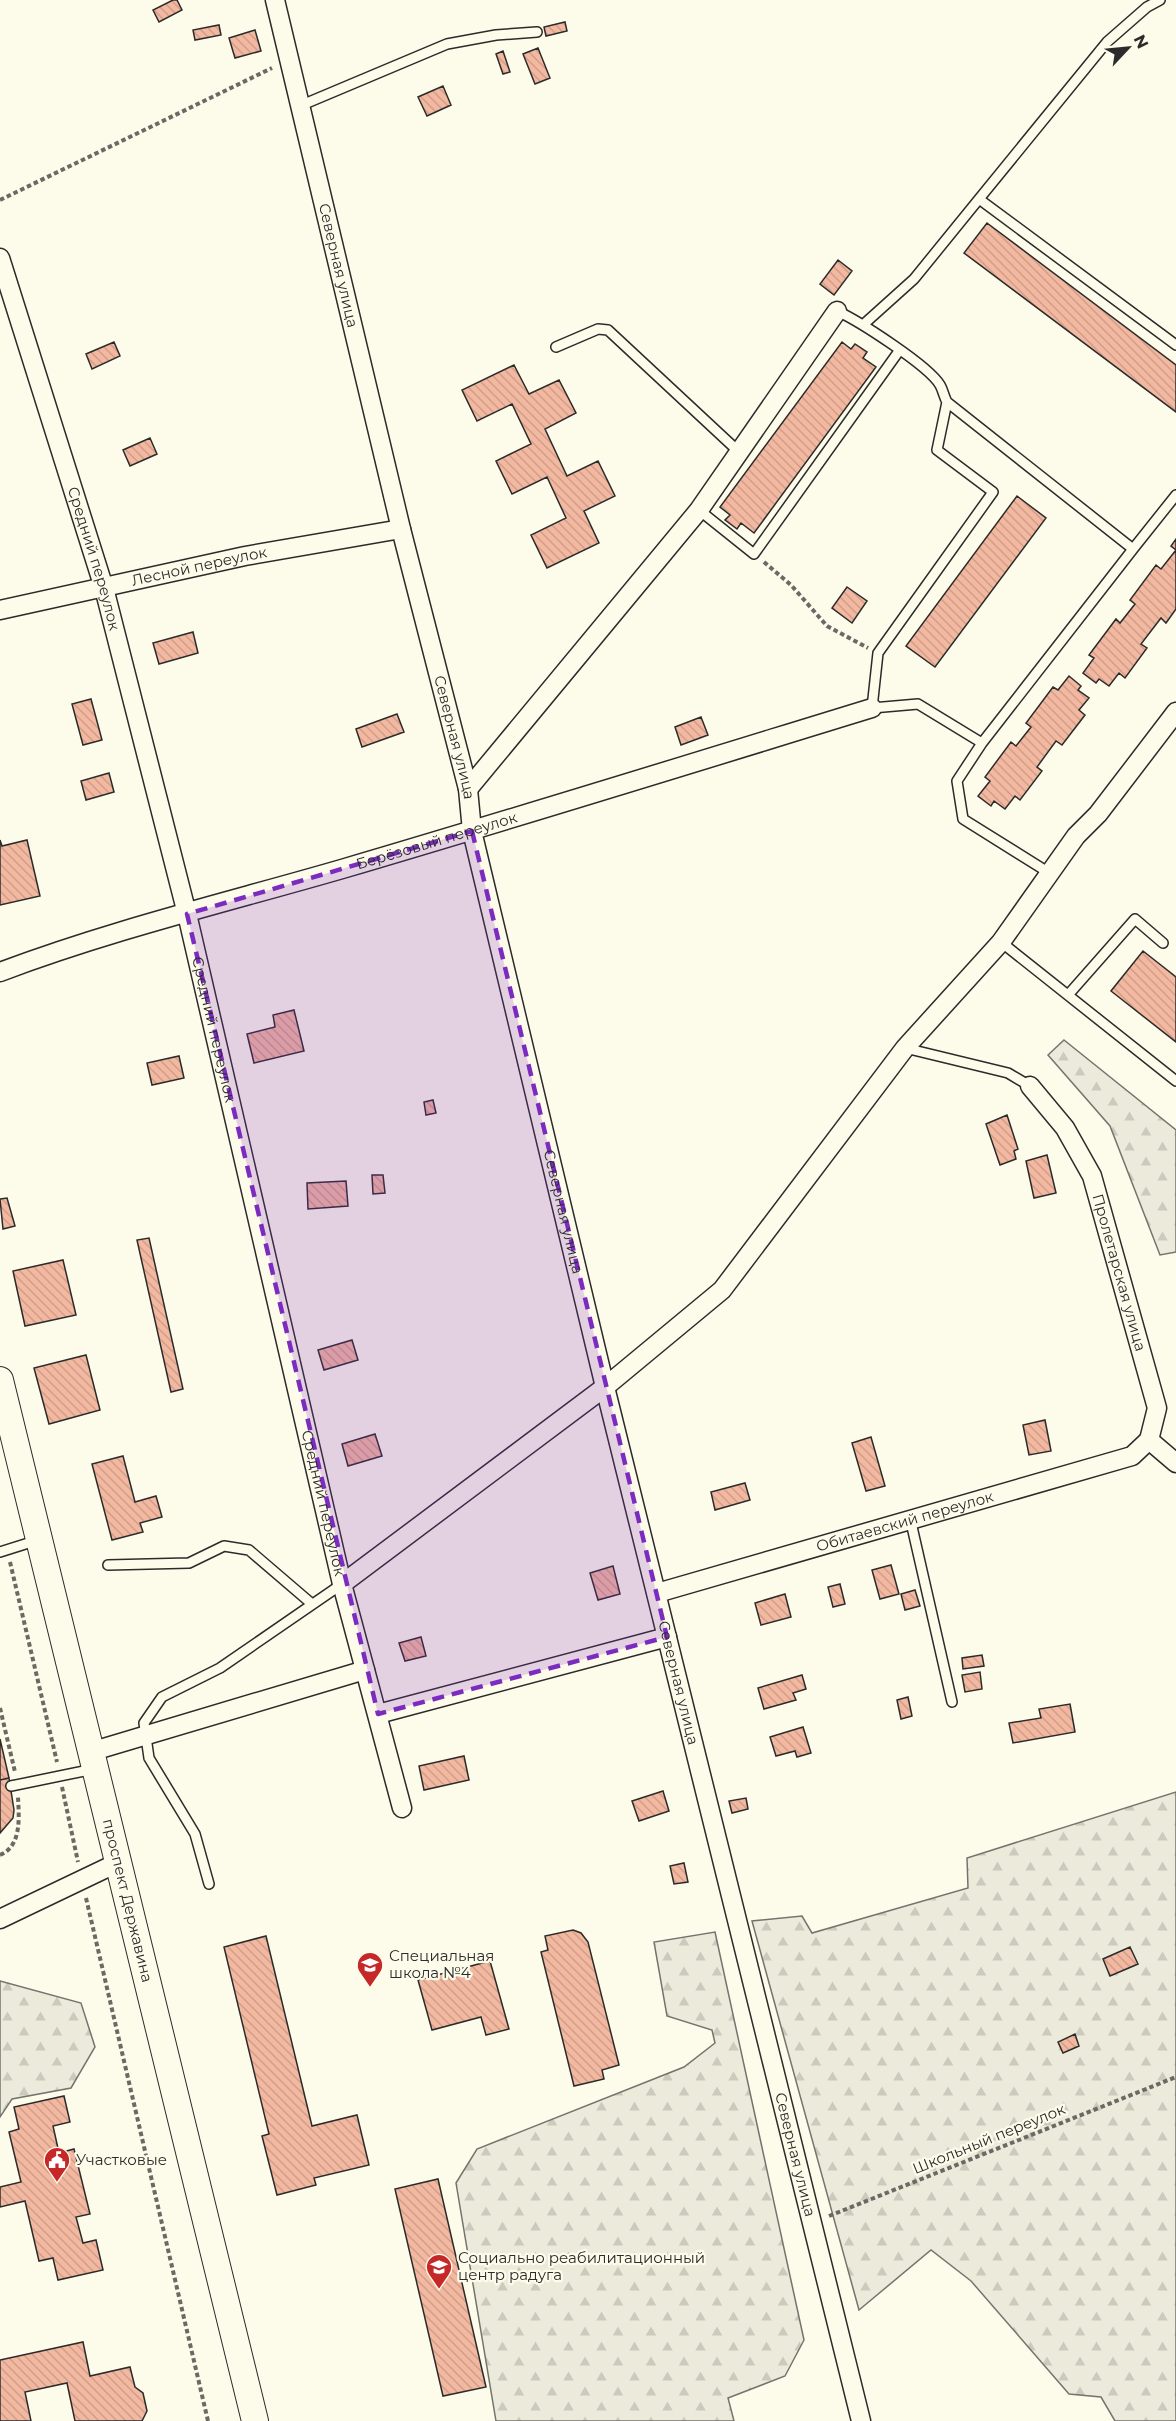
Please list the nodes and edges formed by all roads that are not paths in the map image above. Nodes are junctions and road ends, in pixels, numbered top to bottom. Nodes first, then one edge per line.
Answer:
1 (276, 0) edge
2 (1160, 0) edge
3 (537, 32) dead end
4 (302, 105) junction
5 (979, 199) junction
6 (0, 258) edge
7 (837, 311) joint
8 (864, 324) junction
9 (1176, 345) edge
10 (556, 347) dead end
11 (899, 351) junction
12 (947, 402) junction
13 (738, 451) junction
14 (1176, 495) edge
15 (699, 510) junction
16 (401, 529) junction
17 (1133, 549) junction
18 (104, 588) junction
19 (0, 610) edge
20 (872, 708) junction
21 (1176, 712) edge
22 (982, 743) junction
23 (468, 789) junction
24 (472, 831) junction
25 (1051, 874) junction
26 (187, 914) junction
27 (1001, 942) junction
28 (1163, 942) dead end
29 (0, 972) edge
30 (1068, 995) junction
31 (905, 1048) junction
32 (1176, 1081) edge
33 (1030, 1086) joint
34 (0, 1380) edge
35 (605, 1387) junction
36 (1149, 1440) junction
37 (1176, 1463) edge
38 (910, 1518) junction
39 (38, 1540) junction
40 (4, 1551) edge
41 (108, 1565) dead end
42 (342, 1584) junction
43 (657, 1593) junction
44 (312, 1604) junction
45 (667, 1637) junction
46 (365, 1670) junction
47 (952, 1702) dead end
48 (378, 1714) junction
49 (145, 1736) junction
50 (92, 1760) junction
51 (11, 1786) dead end
52 (402, 1808) dead end
53 (117, 1863) junction
54 (209, 1884) dead end
55 (0, 1919) edge
56 (255, 2421) edge
57 (861, 2421) edge

1 - 4 street, Северная улица
2 - 5 lane
3 - 4 lane
4 - 16 street, Северная улица
5 - 8 lane
5 - 9 lane
6 - 18 street, Средний переулок
7 - 8 lane
7 - 13 street
8 - 11 lane
10 - 13 lane
11 - 12 lane
11 - 15 lane
12 - 17 lane
12 - 20 lane
13 - 15 street
14 - 17 lane
15 - 23 street
16 - 18 street, Лесной переулок
16 - 23 street, Северная улица
17 - 22 lane
18 - 19 street, Лесной переулок
18 - 26 street, Средний переулок
20 - 22 lane
20 - 24 street, Берёзовый переулок
21 - 25 street
22 - 25 lane
23 - 24 street, Северная улица
24 - 26 street, Берёзовый переулок
24 - 35 street, Северная улица
25 - 27 street
26 - 29 street, Берёзовый переулок
26 - 42 street, Средний переулок
27 - 30 lane
27 - 31 street
28 - 30 lane
30 - 32 lane
31 - 33 lane
31 - 35 street
33 - 36 street, Пролетарская улица
34 - 39 main road, проспект Державина
35 - 42 street
35 - 43 street, Северная улица
36 - 37 street
36 - 38 street, Обитаевский переулок
38 - 43 street, Обитаевский переулок
38 - 47 lane
39 - 40 lane
39 - 50 main road, проспект Державина
41 - 44 lane
42 - 44 lane
42 - 46 street, Средний переулок
43 - 45 street, Северная улица
44 - 49 lane
45 - 48 street
45 - 57 street, Северная улица
46 - 48 street, Средний переулок
46 - 49 street
48 - 52 street, Средний переулок
49 - 50 street
49 - 54 lane
50 - 51 lane
50 - 53 main road, проспект Державина
53 - 55 street
53 - 56 main road, проспект Державина

